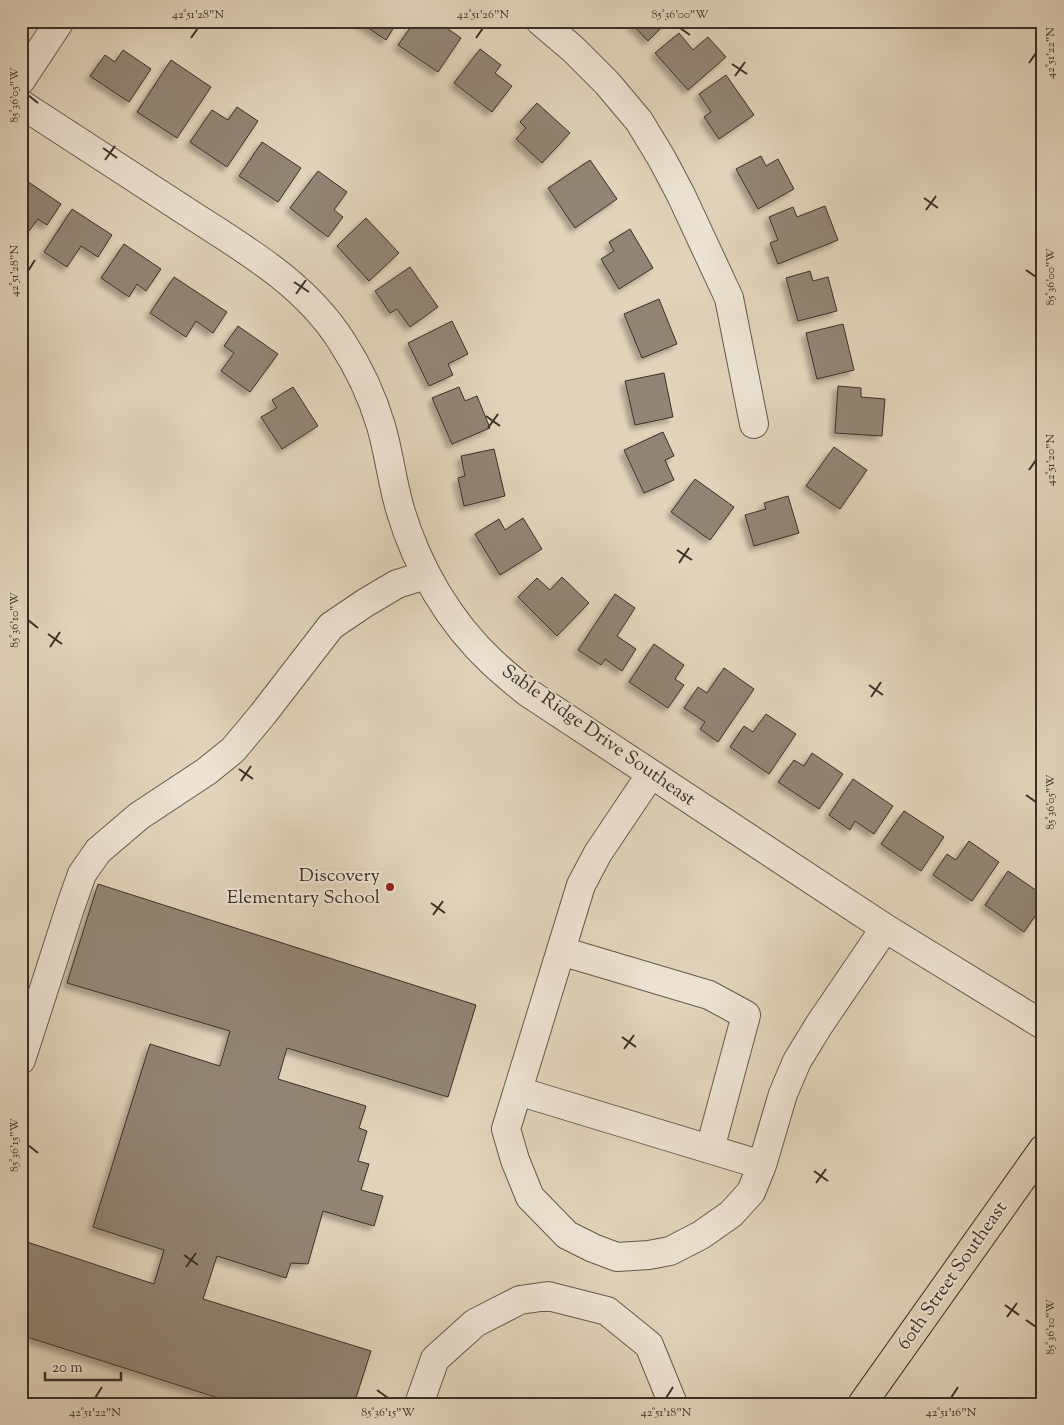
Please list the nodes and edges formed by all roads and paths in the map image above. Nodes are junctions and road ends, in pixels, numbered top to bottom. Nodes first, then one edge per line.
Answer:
1 (60, 21) edge
2 (540, 21) edge
3 (21, 80) edge
4 (21, 104) edge
5 (754, 424) dead end
6 (426, 574) junction
7 (651, 774) junction
8 (885, 928) junction
9 (560, 951) junction
10 (1043, 1025) edge
11 (21, 1060) edge
12 (518, 1091) junction
13 (710, 1149) junction
14 (1043, 1149) edge
15 (762, 1165) junction
16 (419, 1404) edge
17 (674, 1404) edge
18 (862, 1404) edge

1 - 3 street
2 - 5 street
4 - 6 street, Sable Ridge Drive Southeast
6 - 7 street, Sable Ridge Drive Southeast
6 - 11 street
7 - 8 street, Sable Ridge Drive Southeast
7 - 9 street
8 - 10 street, Sable Ridge Drive Southeast
8 - 15 street
9 - 12 street
9 - 13 street
12 - 13 street
12 - 15 street
13 - 15 street
14 - 18 main road, 60th Street Southeast
16 - 17 street

